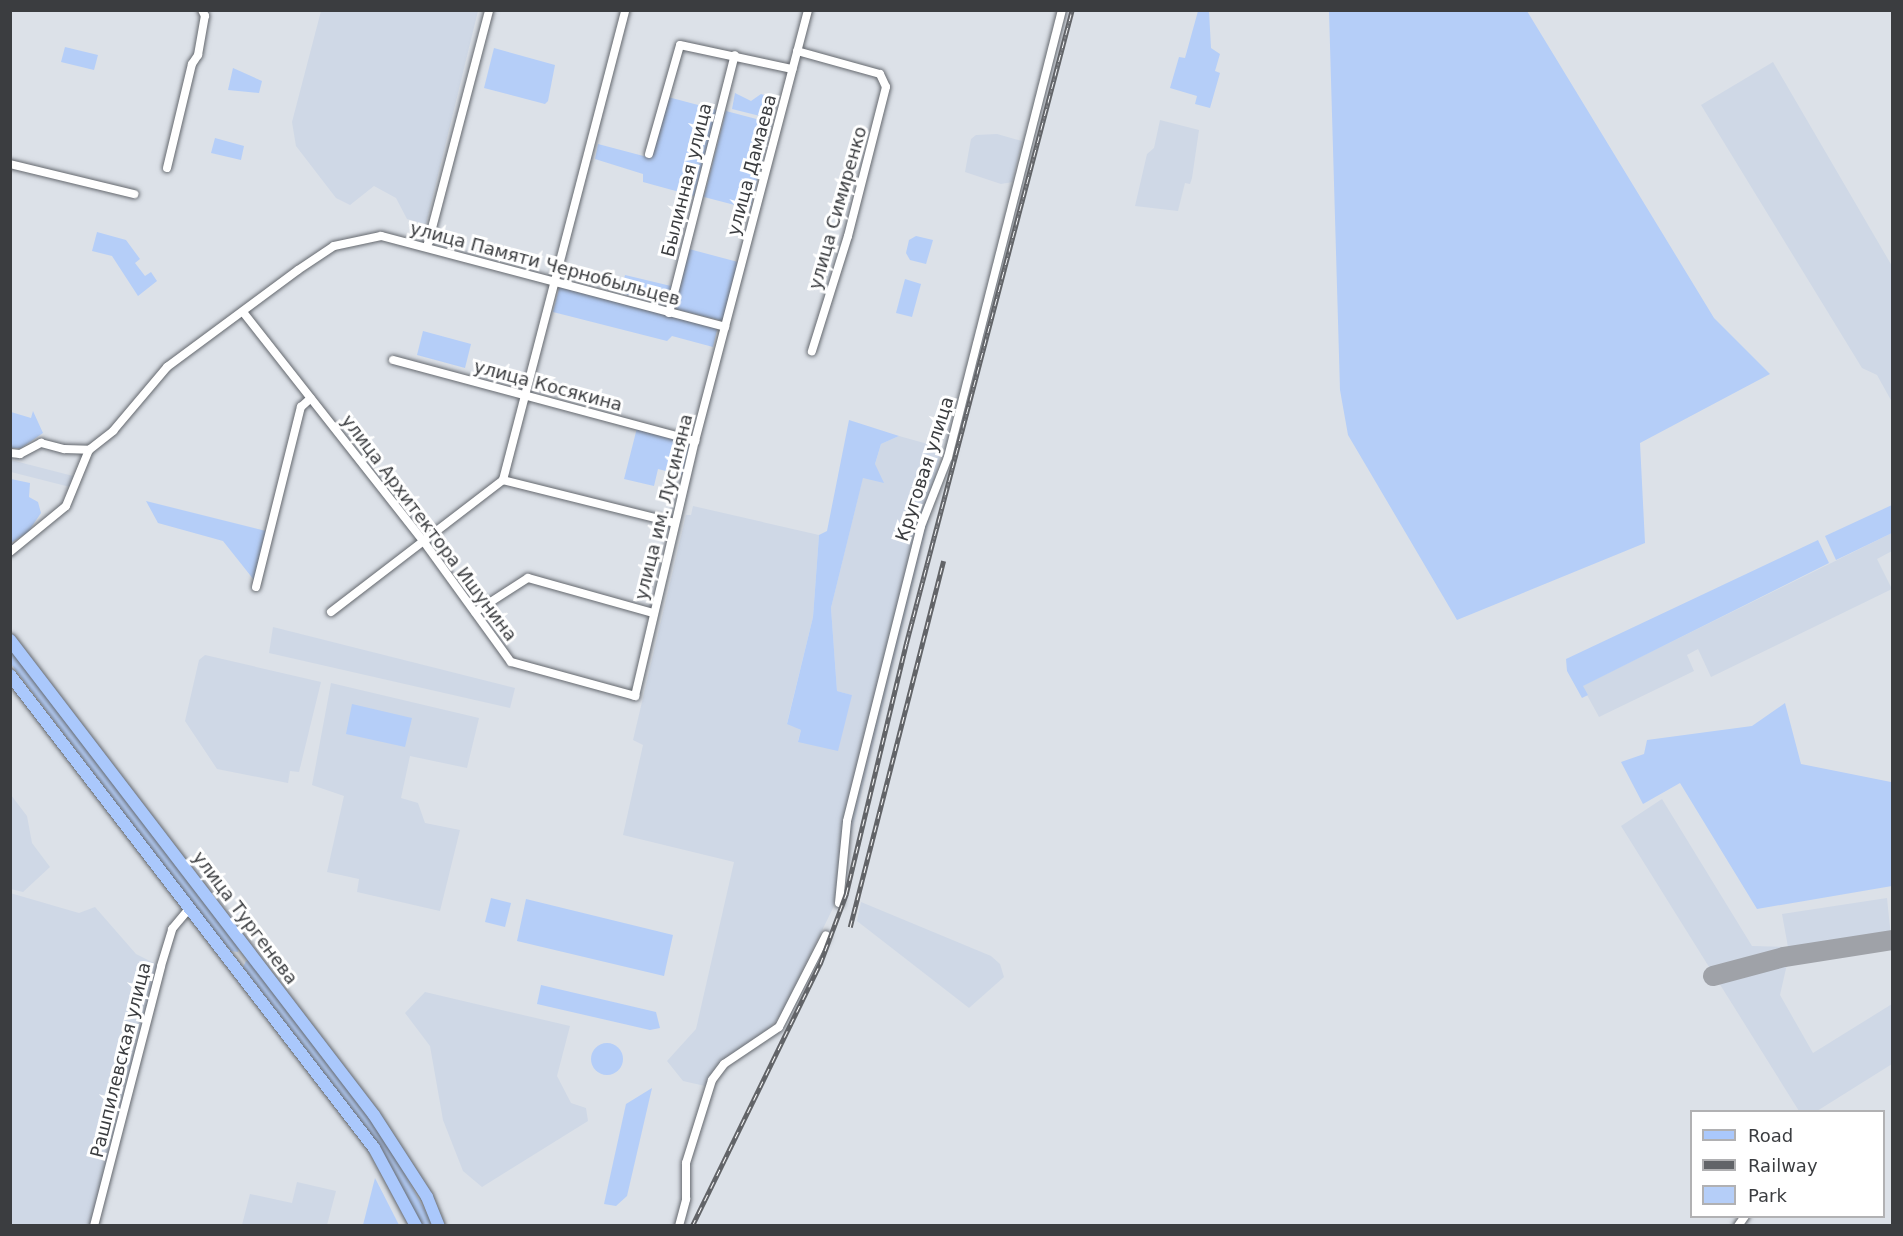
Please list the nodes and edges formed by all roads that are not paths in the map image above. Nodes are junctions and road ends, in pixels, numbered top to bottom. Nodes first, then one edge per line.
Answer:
1 (202, 10) edge
2 (489, 10) edge
3 (626, 10) edge
4 (808, 10) edge
5 (1062, 10) edge
6 (797, 51) junction
7 (735, 55) junction
8 (792, 69) junction
9 (649, 154) dead end
10 (10, 164) edge
11 (166, 168) dead end
12 (134, 194) dead end
13 (427, 247) junction
14 (555, 282) junction
15 (243, 312) junction
16 (669, 313) junction
17 (725, 327) junction
18 (812, 351) dead end
19 (393, 360) dead end
20 (524, 395) junction
21 (311, 398) junction
22 (695, 441) junction
23 (89, 450) junction
24 (10, 453) edge
25 (503, 480) junction
26 (675, 523) junction
27 (424, 542) junction
28 (10, 552) edge
29 (256, 587) dead end
30 (331, 612) dead end
31 (475, 612) junction
32 (653, 613) junction
33 (10, 640) edge
34 (10, 675) edge
35 (635, 696) joint
36 (839, 903) dead end
37 (189, 909) junction
38 (826, 935) dead end
39 (241, 942) junction
40 (221, 951) junction
41 (255, 960) junction
42 (242, 978) junction
43 (94, 1226) edge
44 (416, 1226) edge
45 (439, 1226) edge
46 (679, 1226) edge

1 - 11 street
2 - 13 street
3 - 14 street
4 - 6 street, улица Дамаева
5 - 36 street, Круговая улица
6 - 8 street, улица Дамаева
6 - 18 street, улица Симиренко
7 - 8 street
7 - 9 street
7 - 16 street, Былинная улица
8 - 17 street, улица Дамаева
10 - 12 street
13 - 14 street, улица Памяти Чернобыльцев
13 - 15 street, улица Памяти Чернобыльцев
14 - 16 street, улица Памяти Чернобыльцев
14 - 20 street
15 - 21 street, улица Архитектора Ишунина
15 - 23 street, улица Памяти Чернобыльцев
16 - 17 street, улица Памяти Чернобыльцев
17 - 22 street, улица им. Лусиняна
19 - 20 street, улица Косякина
20 - 22 street, улица Косякина
20 - 25 street
21 - 27 street, улица Архитектора Ишунина
21 - 29 street
22 - 26 street, улица им. Лусиняна
23 - 24 street
23 - 28 street
25 - 26 street
25 - 27 street
26 - 32 street, улица им. Лусиняна
27 - 30 street
27 - 31 street, улица Архитектора Ишунина
31 - 32 street
31 - 35 street, улица Архитектора Ишунина
32 - 35 street, улица им. Лусиняна
33 - 39 main road, улица Тургенева
34 - 37 main road
37 - 40 main road
37 - 43 street, Рашпилевская улица
38 - 46 street
39 - 40 main road
39 - 41 main road, улица Тургенева
40 - 42 main road
41 - 42 main road
41 - 45 main road, улица Тургенева
42 - 44 main road

